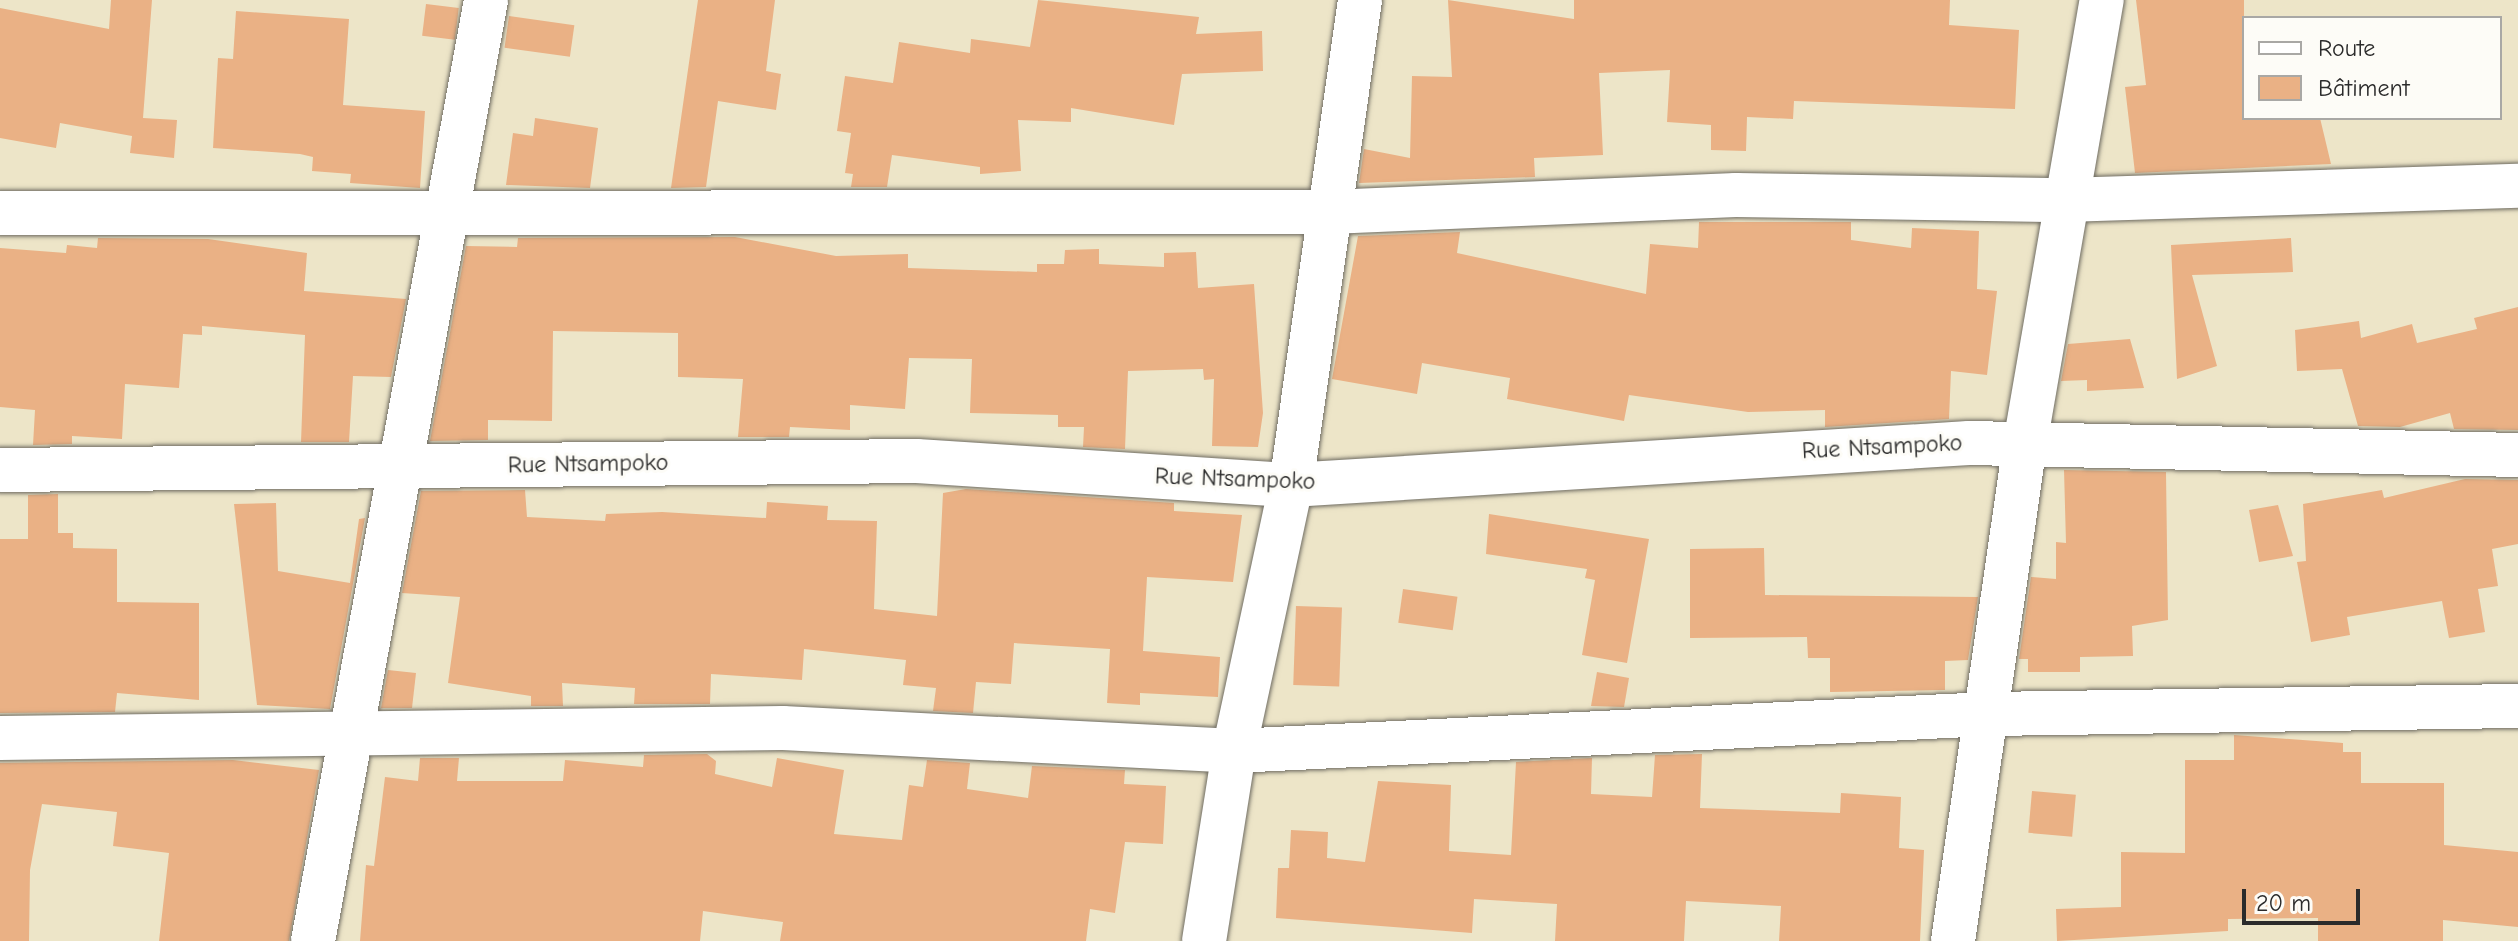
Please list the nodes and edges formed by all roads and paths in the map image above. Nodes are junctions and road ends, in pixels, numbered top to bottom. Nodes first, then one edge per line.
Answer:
1 (486, 0) edge
2 (1360, 0) edge
3 (2102, 0) edge
4 (2518, 186) edge
5 (2064, 200) junction
6 (1329, 212) junction
7 (0, 213) edge
8 (447, 214) junction
9 (2025, 444) junction
10 (2518, 455) edge
11 (398, 466) junction
12 (0, 470) edge
13 (1291, 485) junction
14 (2518, 706) edge
15 (1989, 714) junction
16 (0, 738) edge
17 (351, 738) junction
18 (1234, 751) junction
19 (313, 941) edge
20 (1204, 941) edge
21 (1953, 941) edge

1 - 8 street
2 - 6 street
3 - 5 street
4 - 5 street
5 - 6 street
5 - 9 street
6 - 8 street
6 - 13 street
7 - 8 street
8 - 11 street
9 - 10 street, Rue Ntsampoko
9 - 13 street, Rue Ntsampoko
9 - 15 street
11 - 12 street, Rue Ntsampoko
11 - 13 street, Rue Ntsampoko
11 - 17 street
13 - 18 street
14 - 15 street
15 - 18 street
15 - 21 street
16 - 17 street
17 - 18 street
17 - 19 street
18 - 20 street

